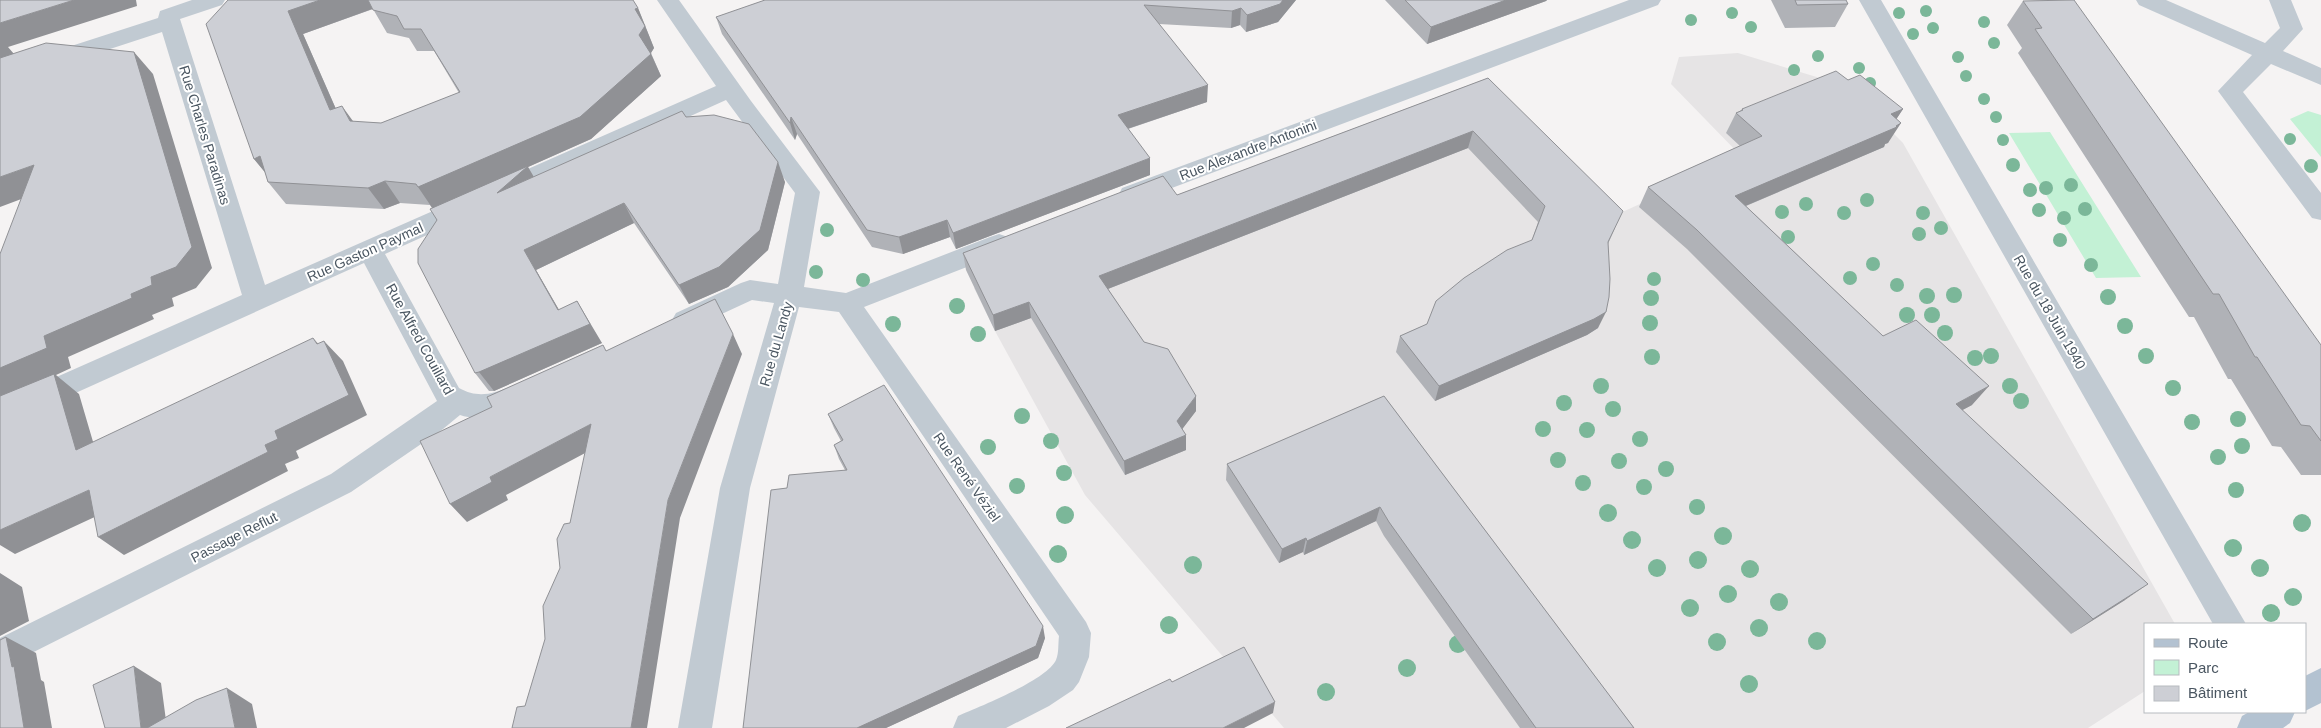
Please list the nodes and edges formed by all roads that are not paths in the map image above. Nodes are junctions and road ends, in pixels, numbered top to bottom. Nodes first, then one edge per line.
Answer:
1 (214, 0) edge
2 (668, 0) edge
3 (1650, 0) edge
4 (1870, 0) edge
5 (2147, 0) edge
6 (2280, 0) edge
7 (167, 11) edge
8 (2267, 54) junction
9 (0, 58) edge
10 (2321, 59) edge
11 (0, 77) edge
12 (2321, 77) edge
13 (730, 89) junction
14 (1109, 202) edge
15 (2321, 211) edge
16 (1016, 238) edge
17 (370, 250) junction
18 (790, 296) junction
19 (257, 300) junction
20 (847, 303) junction
21 (660, 331) edge
22 (551, 380) edge
23 (457, 401) junction
24 (0, 415) edge
25 (2229, 623) edge
26 (0, 654) edge
27 (2321, 684) edge
28 (2306, 694) edge
29 (2276, 713) edge
30 (695, 728) edge
31 (970, 728) edge
32 (2254, 728) edge

1 - 7 street
2 - 13 street, Rue du Landy
3 - 14 street, Rue Alexandre Antonini
4 - 25 street, Rue du 18 Juin 1940
5 - 8 street
6 - 8 street
7 - 9 street
7 - 11 street
7 - 19 street, Rue Charles Paradinas
8 - 10 street
8 - 12 street
8 - 15 street
13 - 17 street, Rue Gaston Paymal
13 - 18 street, Rue du Landy
16 - 20 street
17 - 19 street, Rue Gaston Paymal
17 - 23 street, Rue Alfred Couillard
18 - 20 street
18 - 21 street
18 - 30 street, Rue du Landy
19 - 24 street, Rue Gaston Paymal
20 - 31 street, Rue René Véziel
22 - 23 street, Rue Alfred Couillard
23 - 26 street, Passage Reflut
27 - 28 main road
29 - 32 main road

